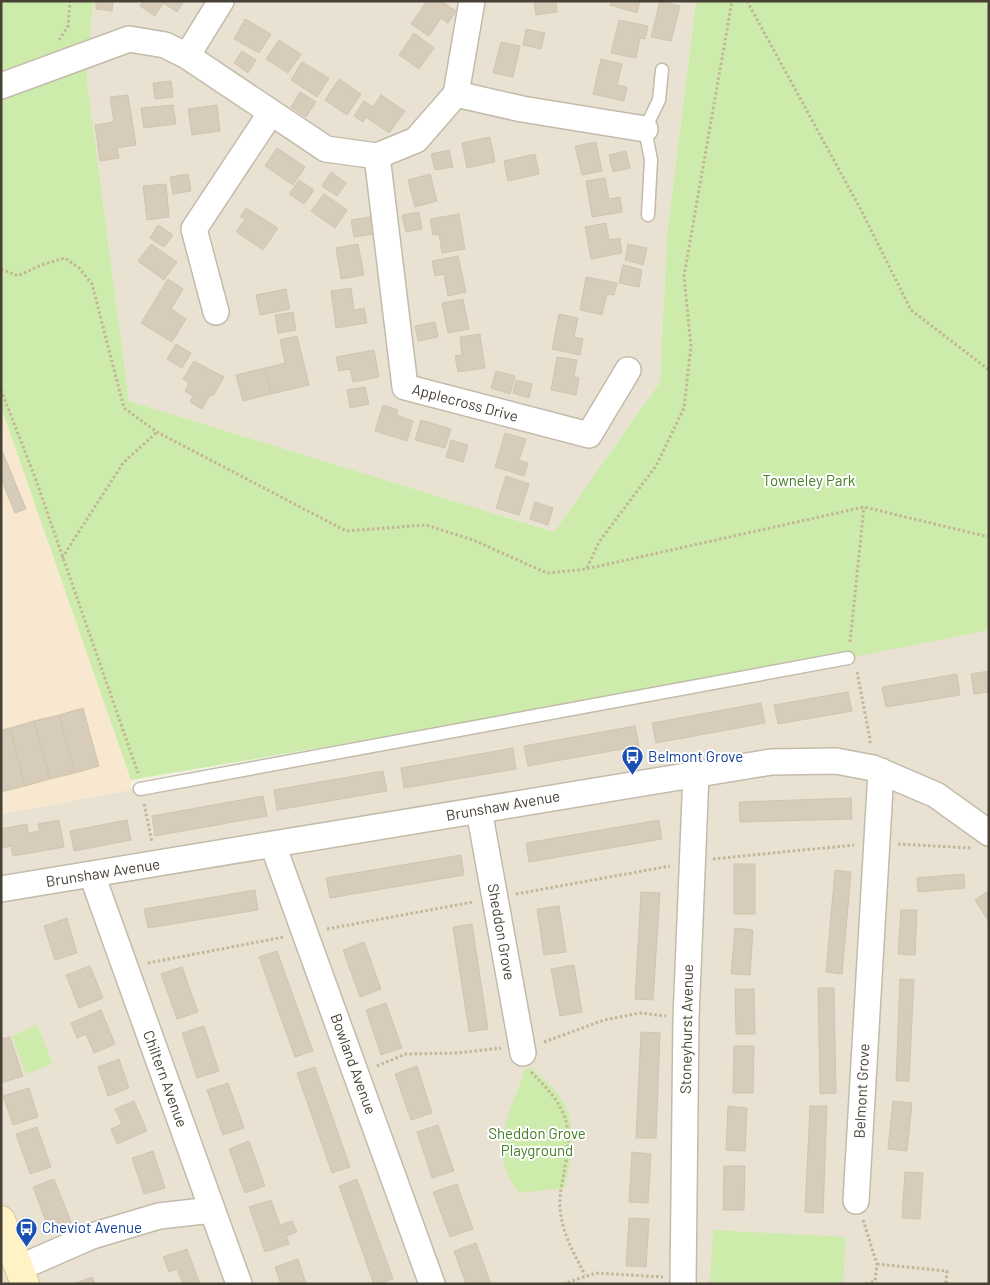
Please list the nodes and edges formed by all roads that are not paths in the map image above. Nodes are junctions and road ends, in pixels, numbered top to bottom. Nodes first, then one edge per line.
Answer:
1 (221, 1) edge
2 (472, 1) edge
3 (187, 56) junction
4 (662, 70) dead end
5 (1, 86) edge
6 (456, 94) junction
7 (270, 114) junction
8 (645, 129) junction
9 (377, 156) junction
10 (648, 215) dead end
11 (216, 312) dead end
12 (628, 370) dead end
13 (848, 658) road end
14 (874, 769) junction
15 (696, 774) junction
16 (140, 789) road end
17 (479, 810) junction
18 (984, 841) edge
19 (273, 845) junction
20 (92, 875) junction
21 (1, 889) edge
22 (523, 1049) road end
23 (856, 1201) road end
24 (212, 1210) junction
25 (1, 1220) edge
26 (22, 1276) edge
27 (683, 1281) edge
28 (239, 1284) edge
29 (432, 1284) edge

1 - 3 street
2 - 6 street
3 - 5 street
3 - 7 street
4 - 8 lane
6 - 8 street
6 - 9 street
7 - 9 street
7 - 11 street
8 - 10 lane
9 - 12 street, Applecross Drive
13 - 16 lane
14 - 15 street, Brunshaw Avenue
14 - 18 street, Brunshaw Avenue
14 - 23 street, Belmont Grove
15 - 17 street, Brunshaw Avenue
15 - 27 street, Stoneyhurst Avenue
17 - 19 street, Brunshaw Avenue
17 - 22 street, Sheddon Grove
19 - 20 street, Brunshaw Avenue
19 - 29 street, Bowland Avenue
20 - 21 street, Brunshaw Avenue
20 - 24 street, Chiltern Avenue
24 - 26 street
24 - 28 street, Chiltern Avenue
25 - 26 street

